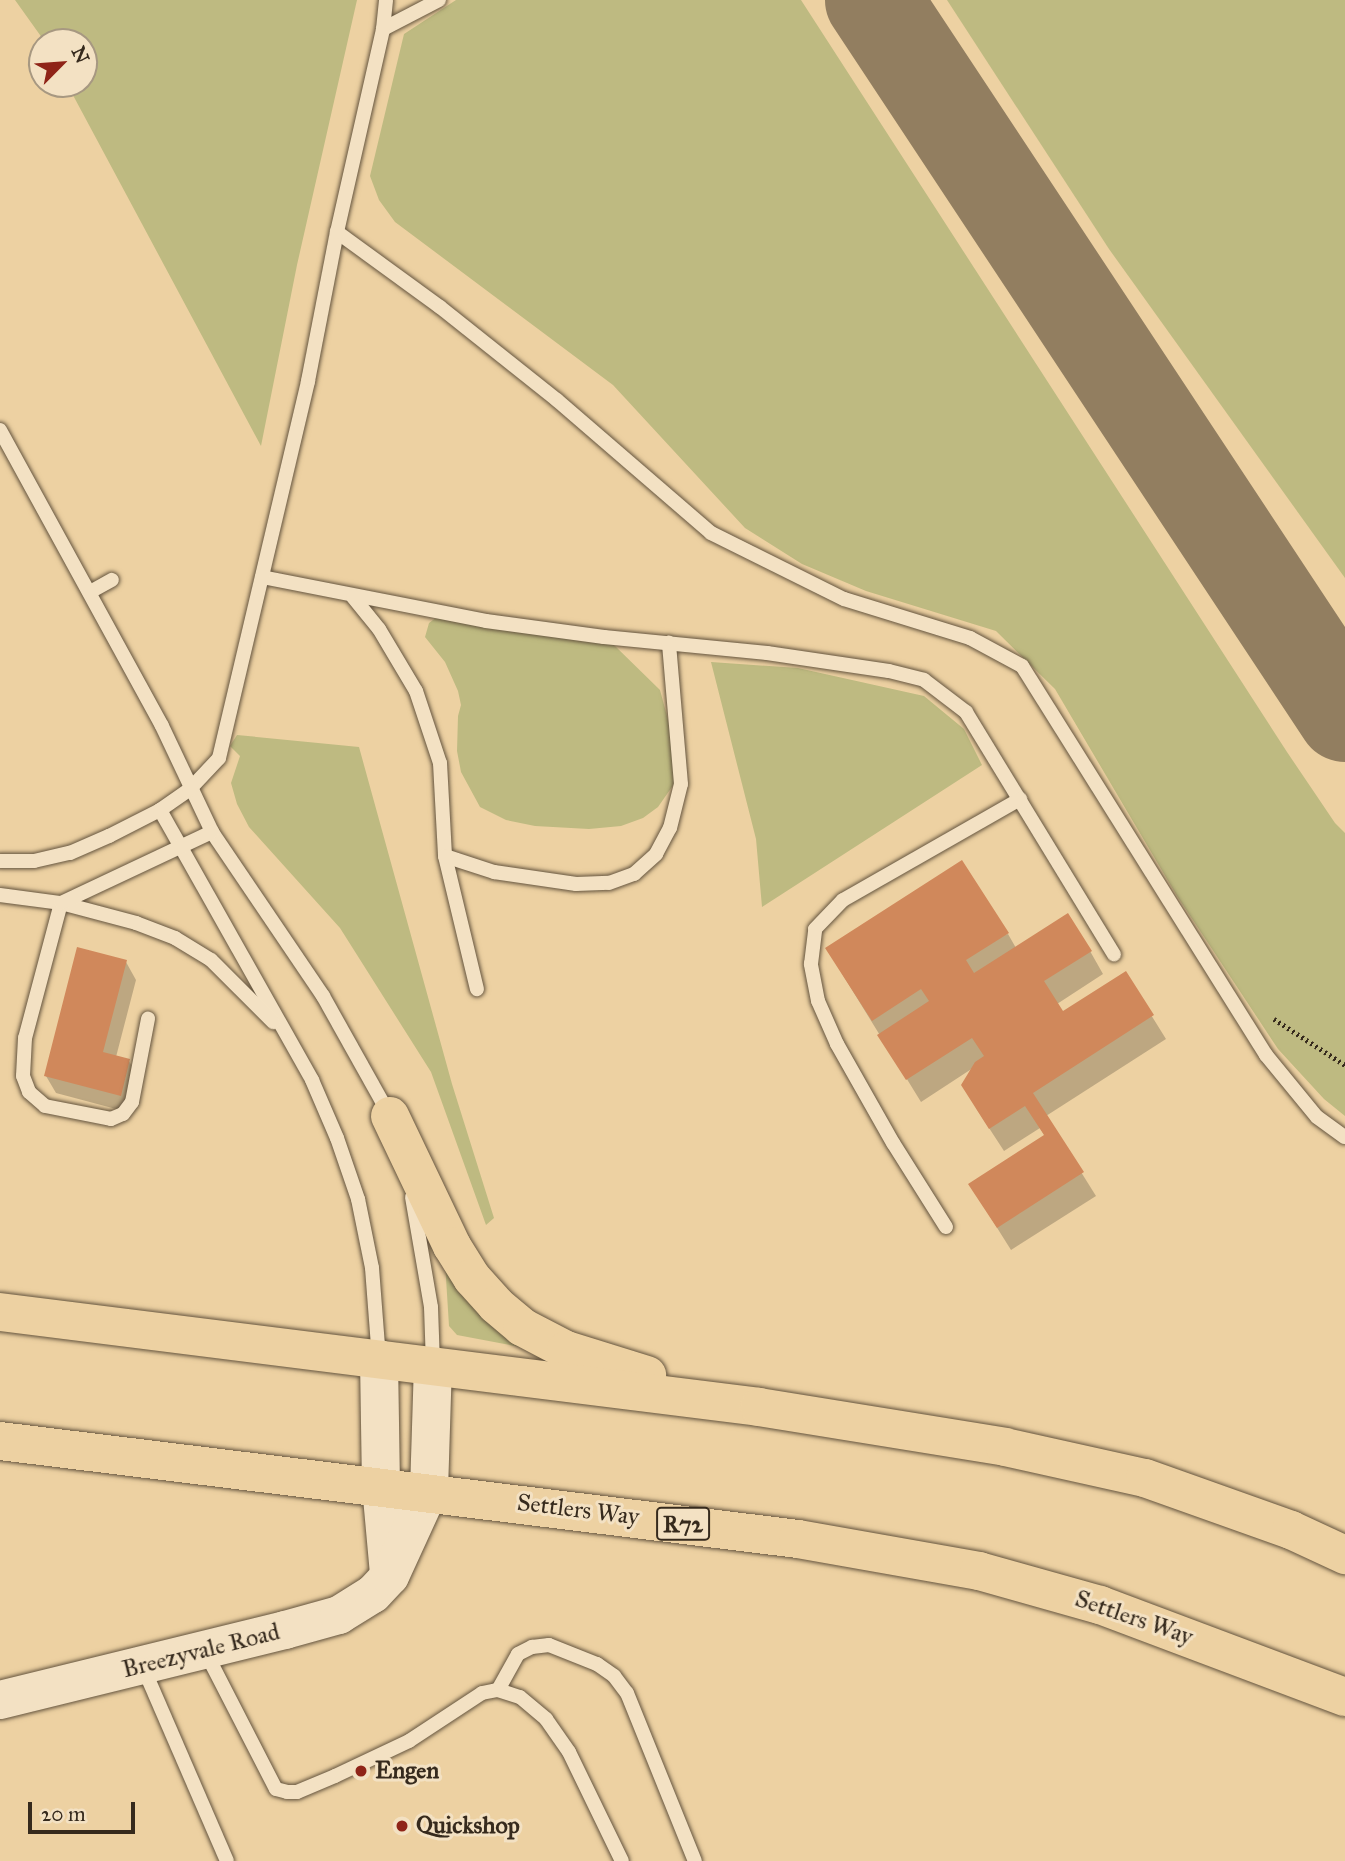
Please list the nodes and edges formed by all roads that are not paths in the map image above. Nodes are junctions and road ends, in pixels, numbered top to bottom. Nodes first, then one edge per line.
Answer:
1 (386, 0) edge
2 (439, 0) edge
3 (383, 29) junction
4 (337, 232) junction
5 (0, 430) edge
6 (262, 577) junction
7 (112, 580) dead end
8 (90, 592) junction
9 (353, 597) junction
10 (669, 643) junction
11 (189, 790) junction
12 (1020, 799) junction
13 (160, 810) junction
14 (212, 832) junction
15 (180, 848) junction
16 (446, 856) junction
17 (0, 861) edge
18 (0, 895) edge
19 (61, 903) junction
20 (1114, 954) dead end
21 (477, 989) dead end
22 (148, 1019) dead end
23 (289, 1038) junction
24 (390, 1116) junction
25 (1345, 1137) edge
26 (946, 1227) dead end
27 (0, 1312) edge
28 (379, 1359) junction
29 (433, 1366) junction
30 (759, 1407) junction
31 (0, 1441) edge
32 (381, 1486) junction
33 (429, 1491) junction
34 (1345, 1555) edge
35 (390, 1576) junction
36 (204, 1649) junction
37 (143, 1665) junction
38 (498, 1690) junction
39 (1345, 1696) edge
40 (0, 1700) edge
41 (227, 1861) edge
42 (622, 1861) edge
43 (695, 1861) edge

1 - 3 lane
2 - 3 lane
3 - 4 lane
4 - 6 lane
4 - 25 lane
5 - 8 lane
6 - 9 lane
6 - 11 lane
7 - 8 lane
8 - 11 lane
9 - 10 lane
9 - 16 lane
10 - 12 lane
10 - 16 lane
11 - 13 lane
11 - 14 lane
12 - 20 lane
12 - 26 lane
13 - 15 lane
13 - 17 lane
14 - 15 lane
14 - 24 lane
15 - 19 lane
15 - 23 lane
16 - 21 lane
18 - 19 lane
19 - 22 lane
19 - 23 lane
23 - 28 lane
24 - 29 lane
24 - 30 main road
27 - 28 main road
28 - 29 main road
28 - 32 street
29 - 30 main road
29 - 33 street, Breezyvale Road
30 - 34 main road
31 - 32 main road, Settlers Way / R72
32 - 33 main road, Settlers Way / R72
32 - 35 street
33 - 35 street, Breezyvale Road
33 - 39 main road, Settlers Way / R72
35 - 36 street, Breezyvale Road
36 - 37 street, Breezyvale Road
36 - 38 lane
37 - 40 street, Breezyvale Road
37 - 41 lane
38 - 42 lane
38 - 43 lane

